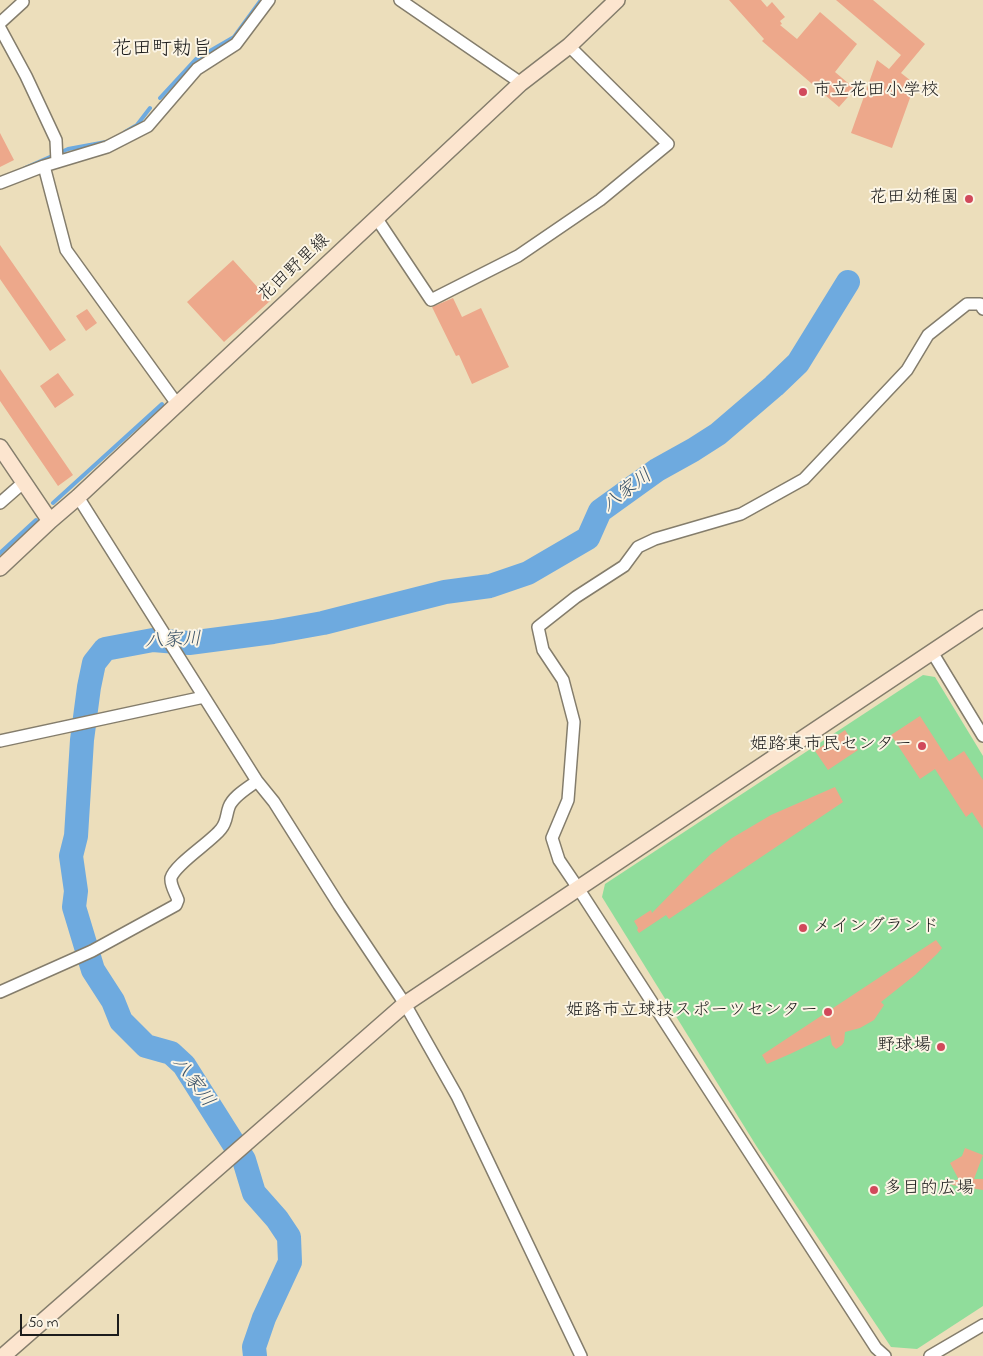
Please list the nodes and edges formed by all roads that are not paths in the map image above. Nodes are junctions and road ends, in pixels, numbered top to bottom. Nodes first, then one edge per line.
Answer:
1 (269, 0) edge
2 (400, 0) edge
3 (617, 0) edge
4 (22, 2) dead end
5 (0, 23) edge
6 (0, 28) edge
7 (570, 46) junction
8 (521, 83) junction
9 (57, 161) junction
10 (44, 166) junction
11 (0, 183) edge
12 (377, 219) junction
13 (983, 308) edge
14 (177, 404) junction
15 (0, 447) edge
16 (24, 482) junction
17 (78, 497) junction
18 (0, 503) edge
19 (50, 521) junction
20 (0, 568) edge
21 (983, 618) edge
22 (932, 652) junction
23 (204, 697) junction
24 (983, 736) edge
25 (0, 741) edge
26 (257, 781) junction
27 (578, 888) junction
28 (0, 992) edge
29 (405, 1004) junction
30 (983, 1325) edge
31 (3, 1356) edge
32 (581, 1356) edge
33 (885, 1356) edge
34 (930, 1356) edge

1 - 9 street
2 - 8 street
3 - 7 street, 花田野里線
4 - 5 street
6 - 9 street
7 - 8 street, 花田野里線
7 - 12 street
8 - 12 street, 花田野里線
9 - 10 street
10 - 11 street
10 - 14 street
12 - 14 street, 花田野里線
13 - 27 street
14 - 17 street, 花田野里線
15 - 16 street
16 - 18 street
16 - 19 street
17 - 19 street, 花田野里線
17 - 23 street
19 - 20 street, 花田野里線
21 - 22 street
22 - 24 street
22 - 27 street
23 - 25 street
23 - 26 street
26 - 28 street
26 - 29 street
27 - 29 street
27 - 33 street
29 - 31 street
29 - 32 street
30 - 34 street

